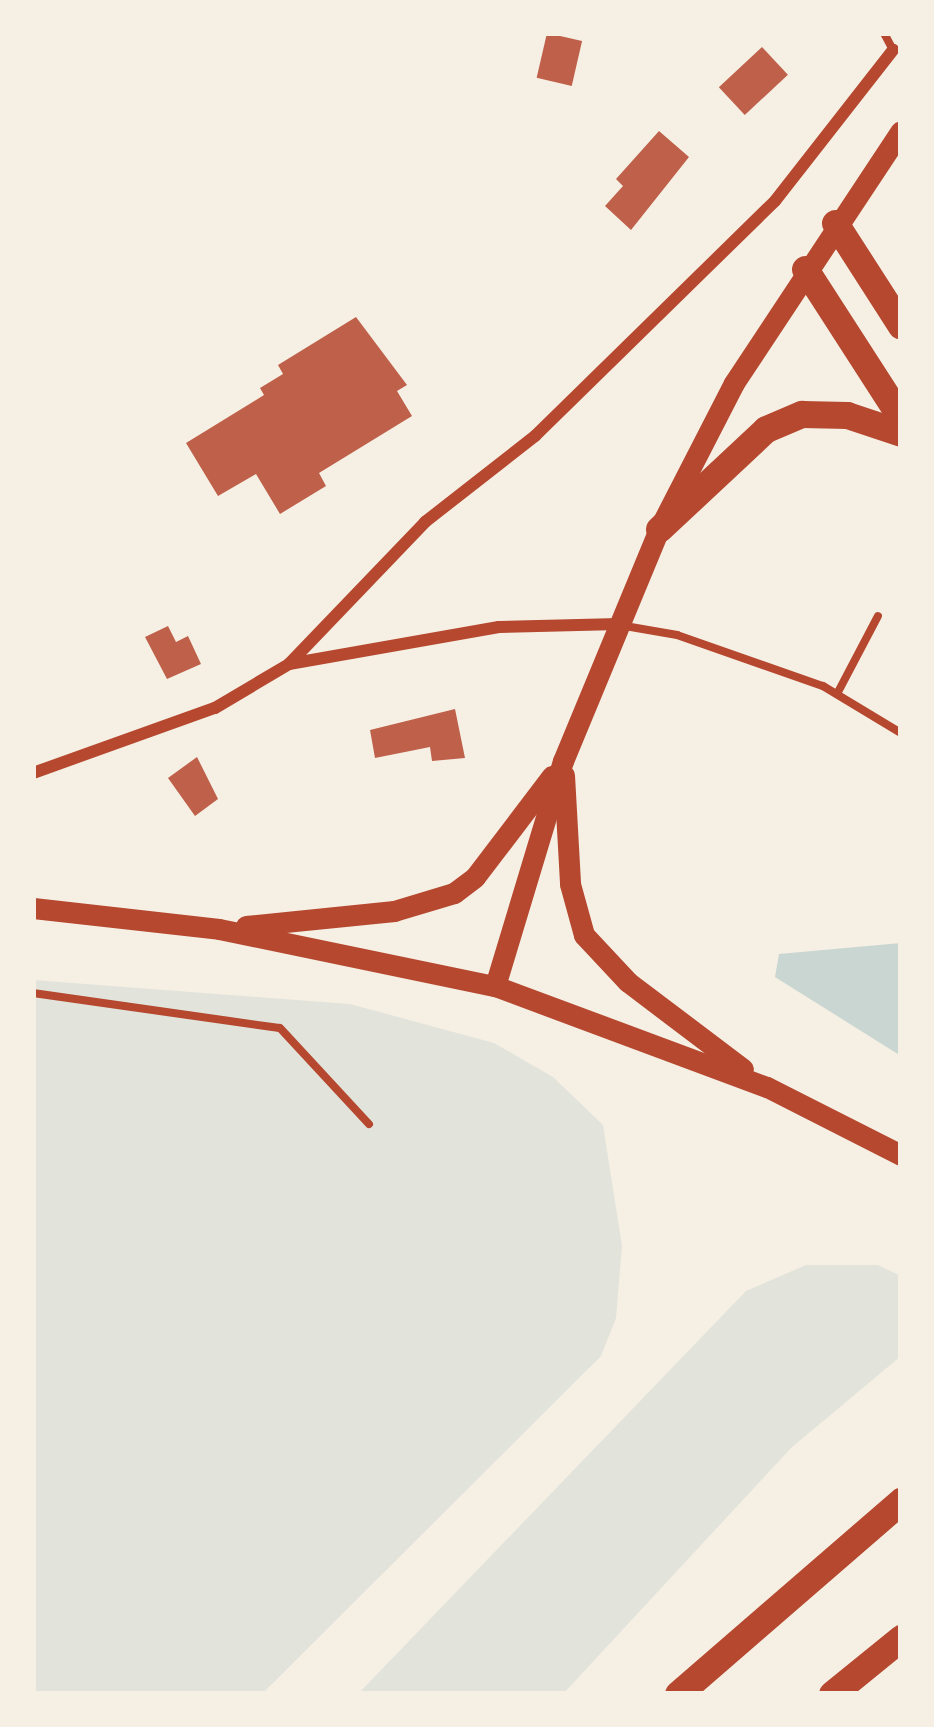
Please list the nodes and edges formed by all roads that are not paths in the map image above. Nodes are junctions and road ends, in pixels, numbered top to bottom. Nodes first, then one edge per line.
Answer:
1 (884, 33) edge
2 (893, 50) joint
3 (901, 131) edge
4 (835, 223) junction
5 (805, 269) junction
6 (901, 326) edge
7 (901, 418) edge
8 (901, 433) edge
9 (659, 529) junction
10 (878, 616) dead end
11 (619, 624) junction
12 (289, 664) junction
13 (837, 694) junction
14 (901, 734) edge
15 (563, 761) junction
16 (33, 773) edge
17 (33, 908) edge
18 (219, 928) junction
19 (495, 986) junction
20 (33, 993) edge
21 (767, 1088) junction
22 (369, 1124) dead end
23 (901, 1155) edge
24 (901, 1501) edge
25 (901, 1638) edge
26 (678, 1694) edge
27 (832, 1694) edge

1 - 2 lane
2 - 12 street
3 - 4 main road
4 - 5 main road
4 - 6 highway
5 - 7 highway
5 - 9 main road
8 - 9 highway
9 - 11 main road
10 - 13 lane
11 - 12 street
11 - 13 lane
11 - 15 main road
12 - 16 street
13 - 14 lane
15 - 18 main road
15 - 19 main road
15 - 21 main road
17 - 18 main road
18 - 19 main road
19 - 21 main road
20 - 22 lane
21 - 23 main road
24 - 26 highway
25 - 27 highway

